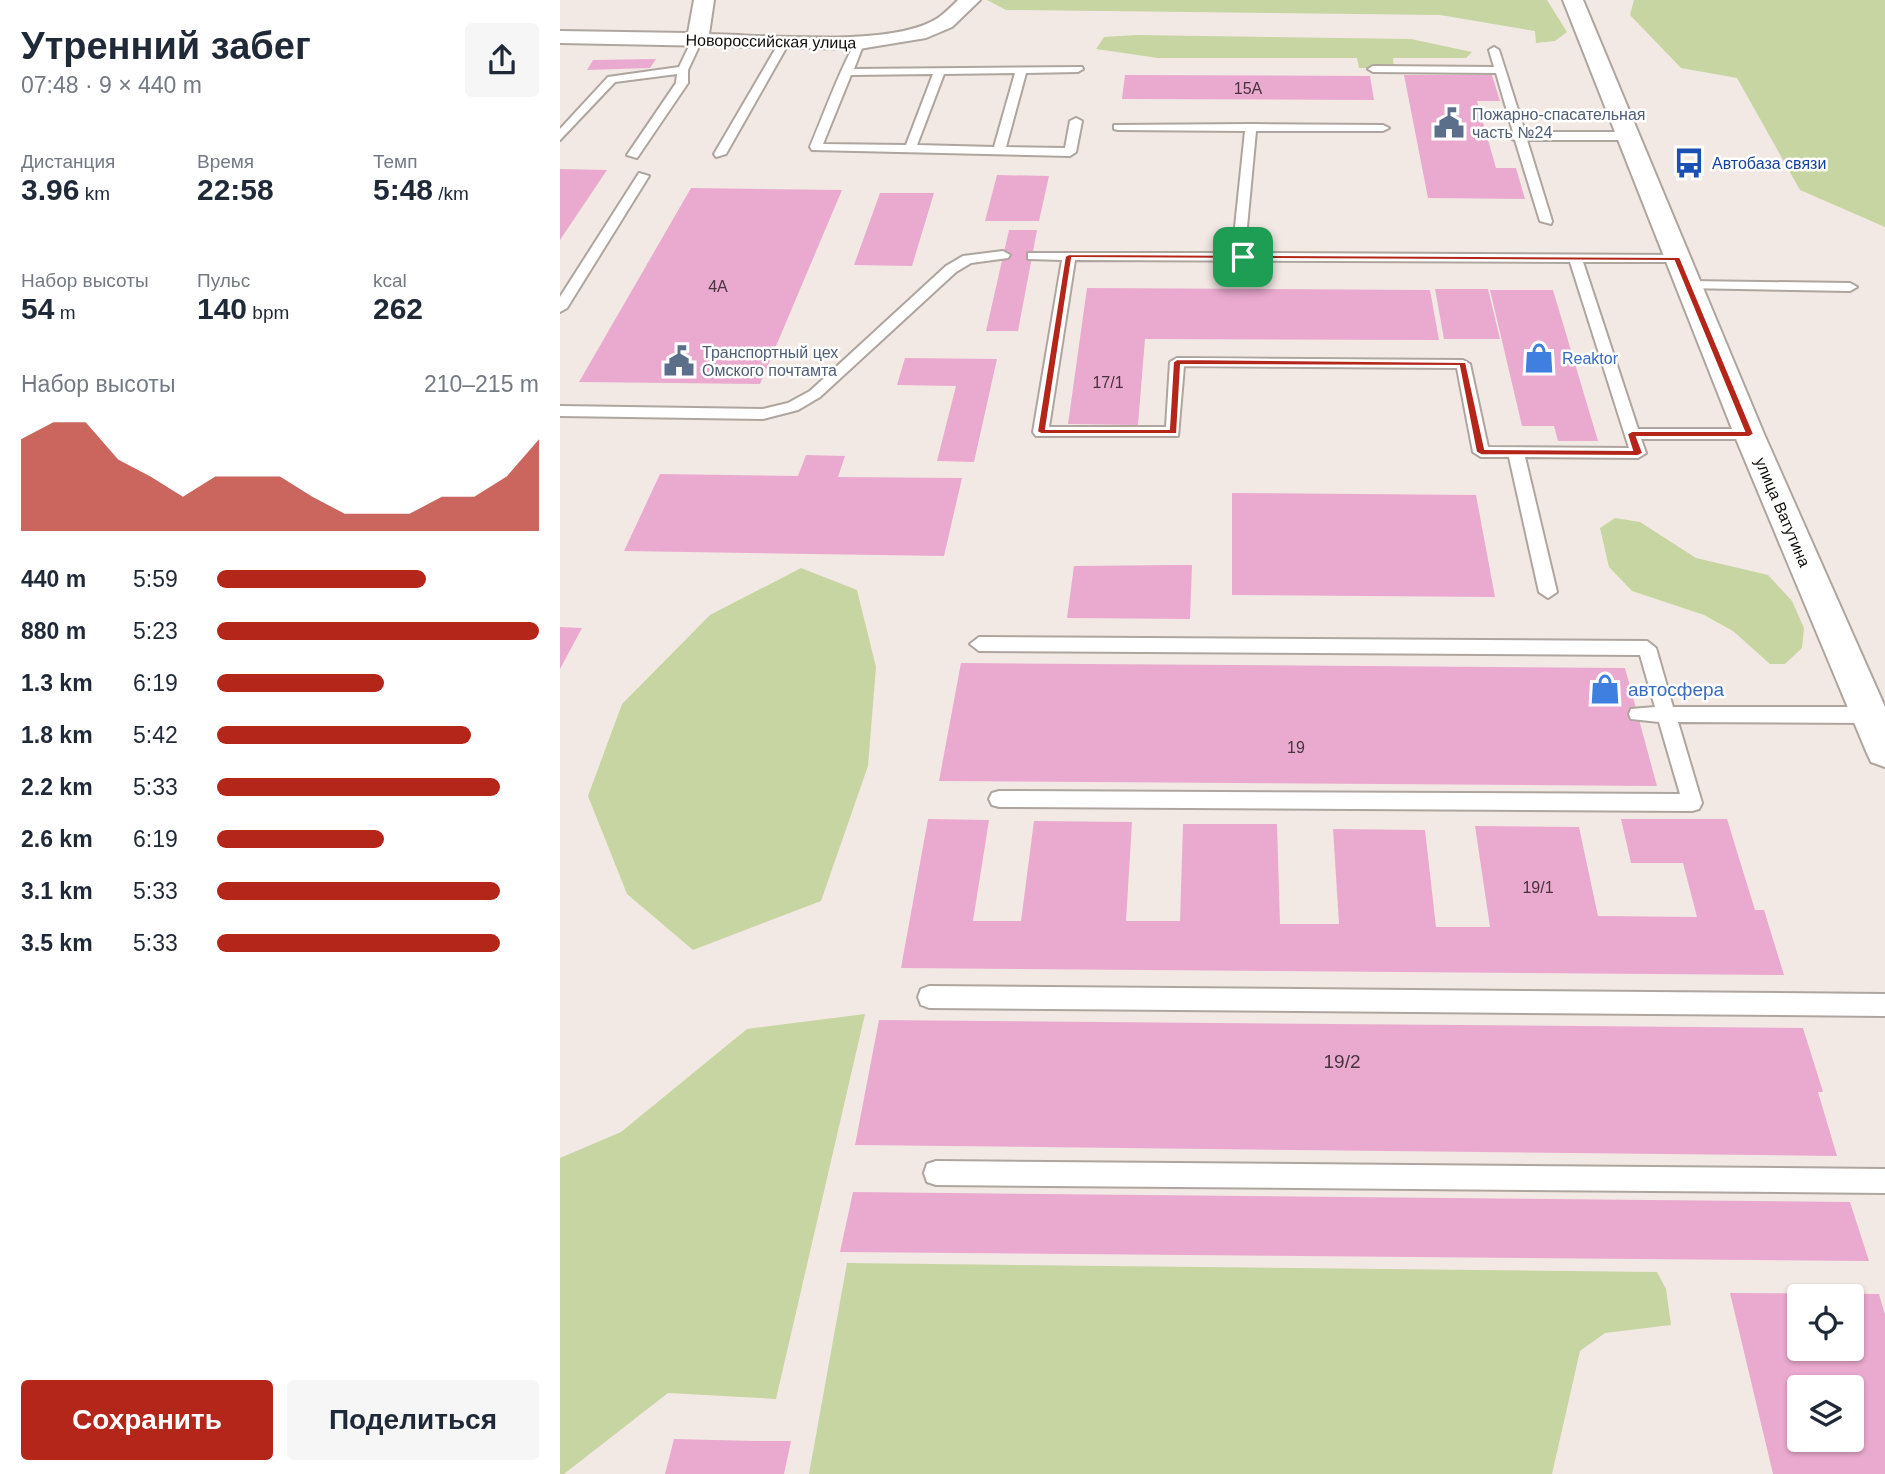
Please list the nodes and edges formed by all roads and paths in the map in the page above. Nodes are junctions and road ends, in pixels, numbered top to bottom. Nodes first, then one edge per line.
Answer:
1 (704, 0) edge
2 (970, 0) edge
3 (1573, 0) edge
4 (560, 37) edge
5 (697, 40) junction
6 (785, 41) junction
7 (859, 43) junction
8 (1494, 50) dead end
9 (1077, 69) dead end
10 (1373, 69) dead end
11 (683, 70) junction
12 (1021, 70) junction
13 (1500, 70) junction
14 (940, 71) junction
15 (846, 72) junction
16 (1076, 121) dead end
17 (1118, 127) dead end
18 (1251, 127) junction
19 (1383, 128) dead end
20 (560, 136) edge
21 (1515, 136) junction
22 (1627, 136) junction
23 (910, 149) junction
24 (999, 150) junction
25 (720, 154) dead end
26 (633, 155) dead end
27 (643, 176) dead end
28 (1546, 221) dead end
29 (1003, 255) dead end
30 (1033, 256) dead end
31 (1069, 256) junction
32 (1243, 257) junction
33 (1575, 258) junction
34 (1683, 272) junction
35 (1850, 287) dead end
36 (560, 308) edge
37 (560, 411) edge
38 (1632, 434) junction
39 (1749, 434) junction
40 (1516, 452) junction
41 (1548, 592) dead end
42 (979, 644) dead end
43 (1638, 714) dead end
44 (1666, 714) junction
45 (1870, 715) junction
46 (1885, 751) edge
47 (999, 799) dead end
48 (929, 997) dead end
49 (1885, 1004) edge
50 (936, 1173) dead end
51 (1885, 1181) edge

1 - 5 main road
2 - 7 main road, Новороссийская улица
3 - 22 main road, улица Ватутина
4 - 5 main road, Новороссийская улица
5 - 6 main road, Новороссийская улица
5 - 11 lane
6 - 7 main road, Новороссийская улица
6 - 25 lane
7 - 15 lane
8 - 13 lane
9 - 12 lane
10 - 13 lane
11 - 20 lane
11 - 26 lane
12 - 14 lane
12 - 24 lane
13 - 21 lane
14 - 15 lane
14 - 23 lane
15 - 23 lane
16 - 24 lane
17 - 18 lane
18 - 19 lane
18 - 32 lane
21 - 22 lane
21 - 28 lane
22 - 34 main road, улица Ватутина
23 - 24 lane
27 - 36 lane
29 - 37 lane
30 - 31 lane
31 - 32 lane
31 - 40 lane
32 - 33 lane
33 - 34 lane
33 - 38 lane
34 - 35 lane
34 - 39 main road, улица Ватутина
38 - 39 lane
38 - 40 lane
39 - 45 main road, улица Ватутина
40 - 41 lane
42 - 44 lane
43 - 44 lane
44 - 45 lane
44 - 47 lane
45 - 46 main road, улица Ватутина
48 - 49 lane
50 - 51 lane

